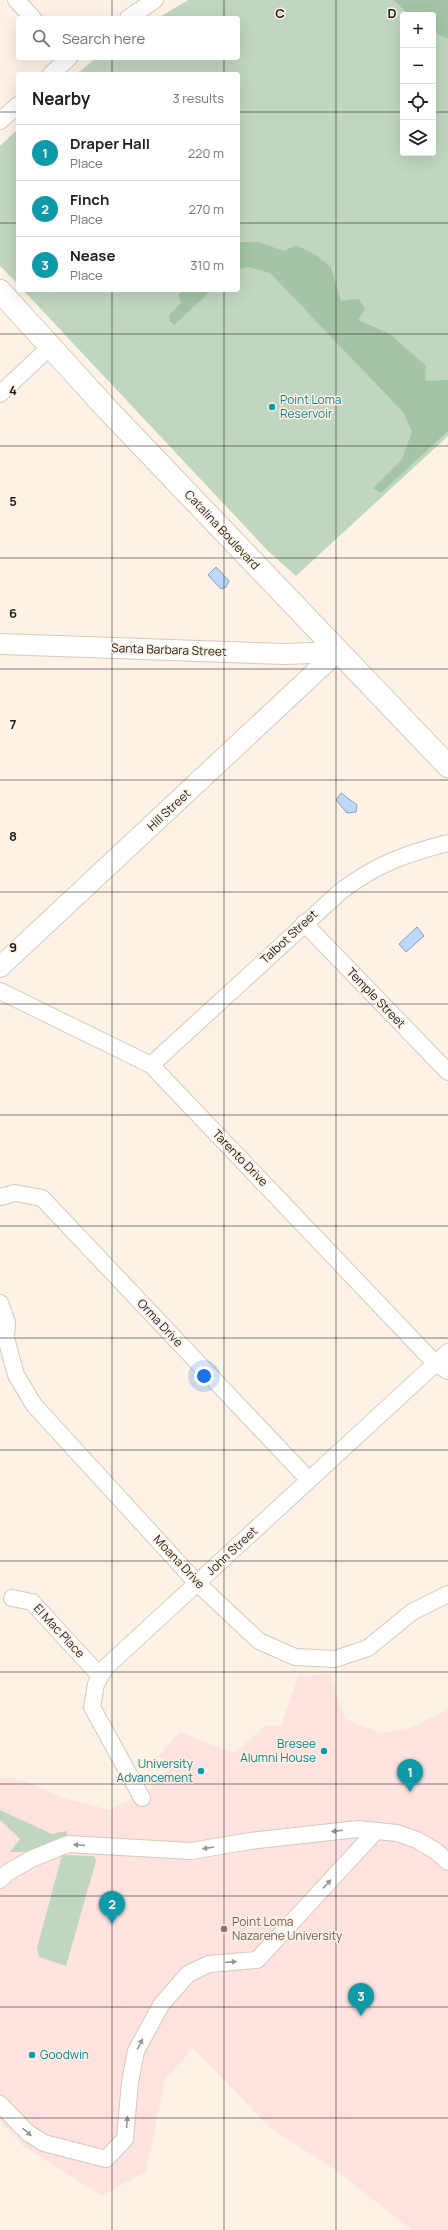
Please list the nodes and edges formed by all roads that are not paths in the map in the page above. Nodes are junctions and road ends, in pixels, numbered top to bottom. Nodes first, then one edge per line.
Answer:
1 (16, 0) edge
2 (155, 0) edge
3 (31, 16) edge
4 (131, 16) edge
5 (67, 60) edge
6 (53, 72) edge
7 (16, 107) edge
8 (0, 121) edge
9 (0, 291) edge
10 (50, 347) junction
11 (0, 394) edge
12 (0, 644) edge
13 (337, 652) junction
14 (448, 766) edge
15 (448, 843) edge
16 (304, 924) junction
17 (0, 966) edge
18 (0, 991) edge
19 (151, 1065) junction
20 (448, 1072) edge
21 (0, 1197) edge
22 (0, 1303) edge
23 (448, 1352) edge
24 (442, 1367) edge
25 (308, 1479) junction
26 (197, 1583) junction
27 (448, 1594) edge
28 (12, 1598) dead end
29 (100, 1676) junction
30 (142, 1798) dead end
31 (376, 1830) junction
32 (448, 1862) edge
33 (0, 1880) edge
34 (0, 2104) edge

1 - 3 street
2 - 4 street
5 - 6 street
7 - 8 street
9 - 10 main road, Catalina Boulevard
10 - 11 street
10 - 13 main road, Catalina Boulevard
12 - 13 street, Santa Barbara Street
13 - 14 main road, Catalina Boulevard
13 - 17 street, Hill Street
15 - 16 street, Talbot Street
16 - 19 street, Talbot Street
16 - 20 street, Temple Street
18 - 19 street, Tarento Drive
19 - 24 street, Tarento Drive
21 - 25 street, Orma Drive
22 - 26 street, Moana Drive
23 - 24 street, John Street
24 - 25 street, John Street
25 - 26 street, John Street
26 - 27 street, Moana Drive
26 - 29 street, John Street
28 - 29 street, El Mac Place
29 - 30 street, John Street
31 - 32 street
31 -> 33 street
34 -> 31 street

